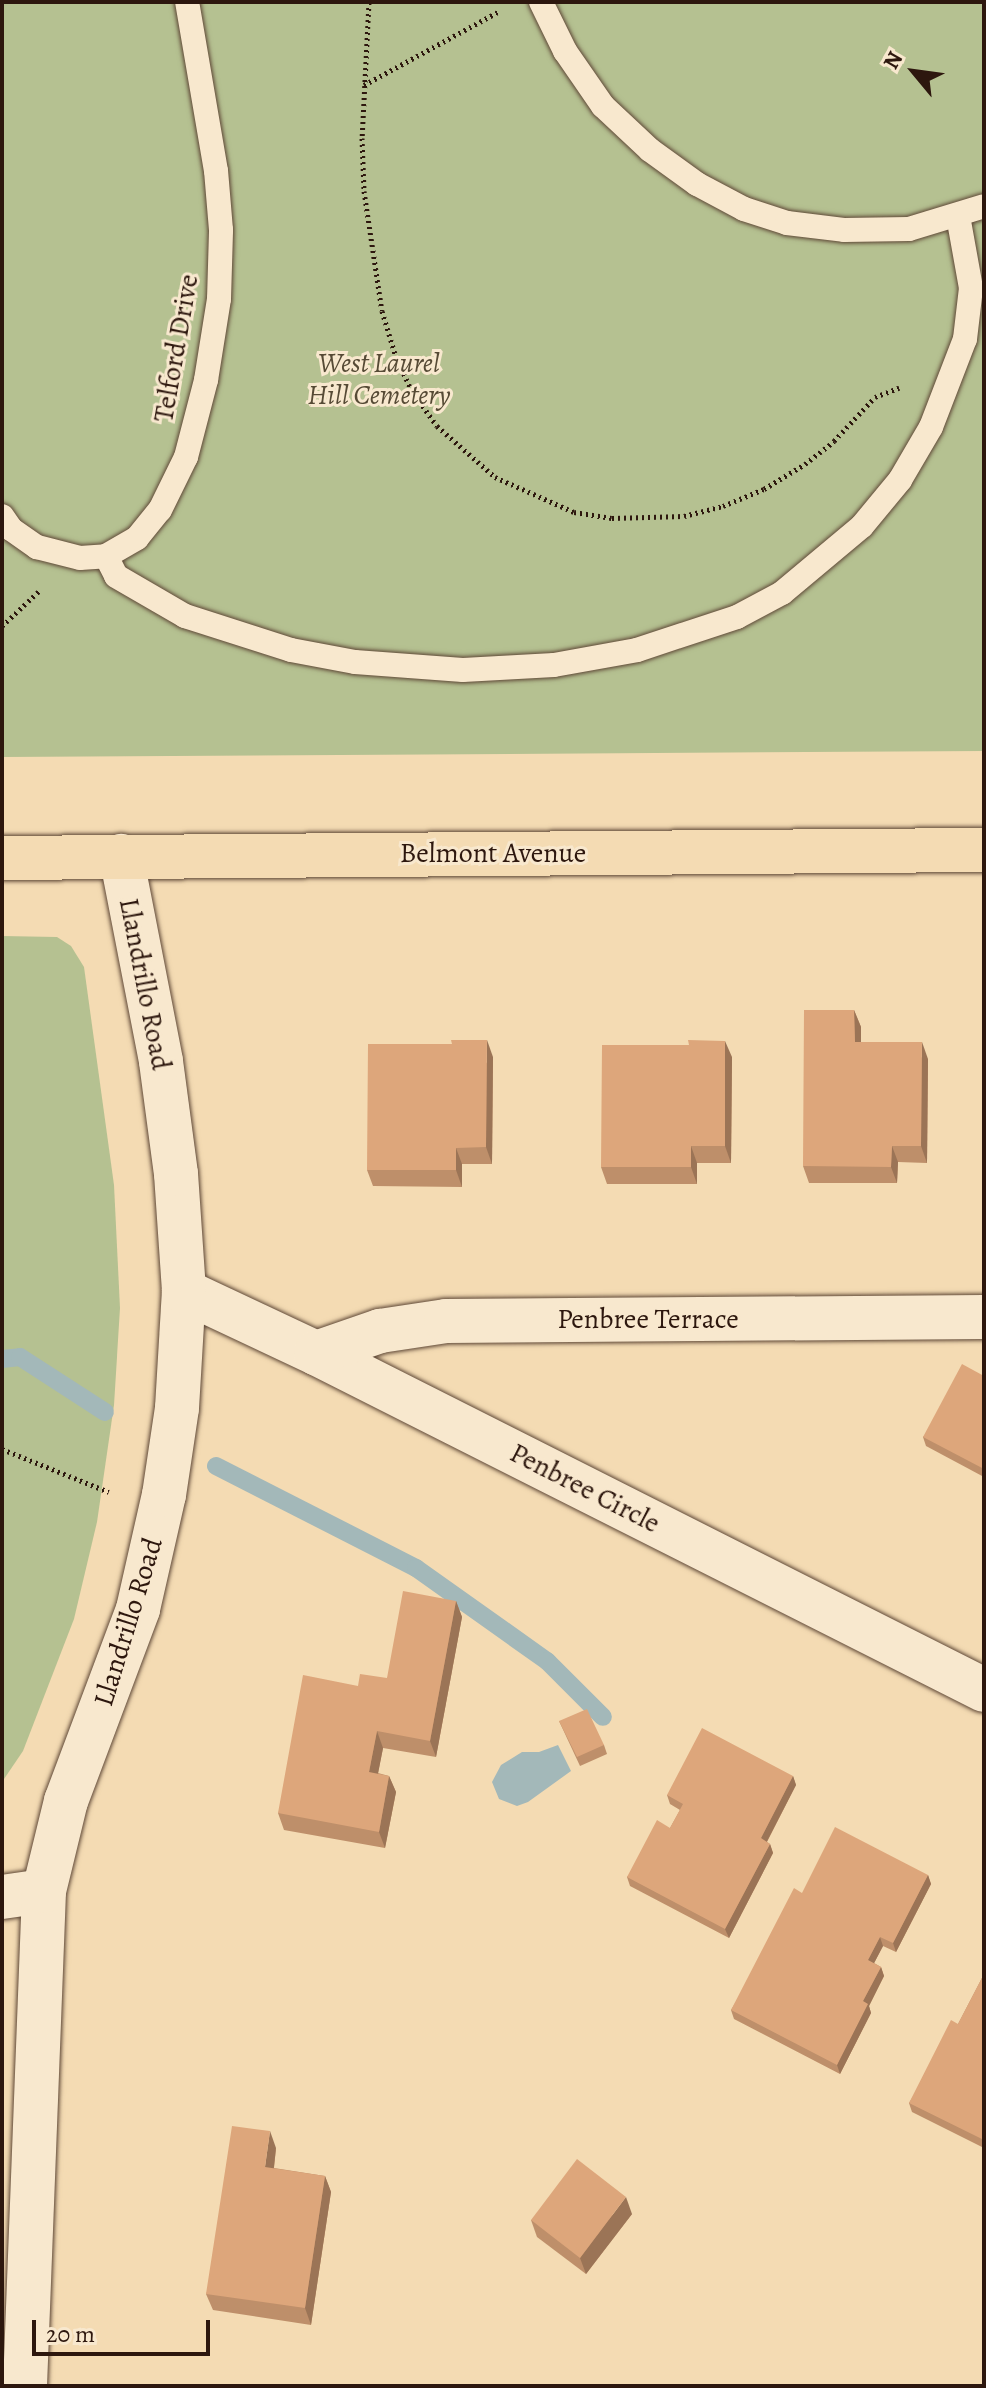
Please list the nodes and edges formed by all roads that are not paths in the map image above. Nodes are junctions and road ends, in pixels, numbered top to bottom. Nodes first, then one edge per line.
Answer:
1 (187, 2) edge
2 (541, 2) edge
3 (984, 206) edge
4 (958, 216) junction
5 (2, 516) edge
6 (106, 556) junction
7 (984, 850) edge
8 (121, 856) junction
9 (2, 858) edge
10 (184, 1291) junction
11 (984, 1317) edge
12 (316, 1353) junction
13 (984, 1690) edge
14 (23, 1894) edge
15 (25, 2386) edge

1 - 6 lane, Telford Drive
2 - 4 lane
3 - 4 lane
4 - 6 lane
5 - 6 lane
7 - 8 main road, Belmont Avenue
8 - 9 main road, Belmont Avenue
8 - 10 street, Llandrillo Road
10 - 12 street, Penbree Circle
10 - 14 street, Llandrillo Road
11 - 12 street, Penbree Terrace
12 - 13 street, Penbree Circle
14 - 15 street, Llandrillo Road

